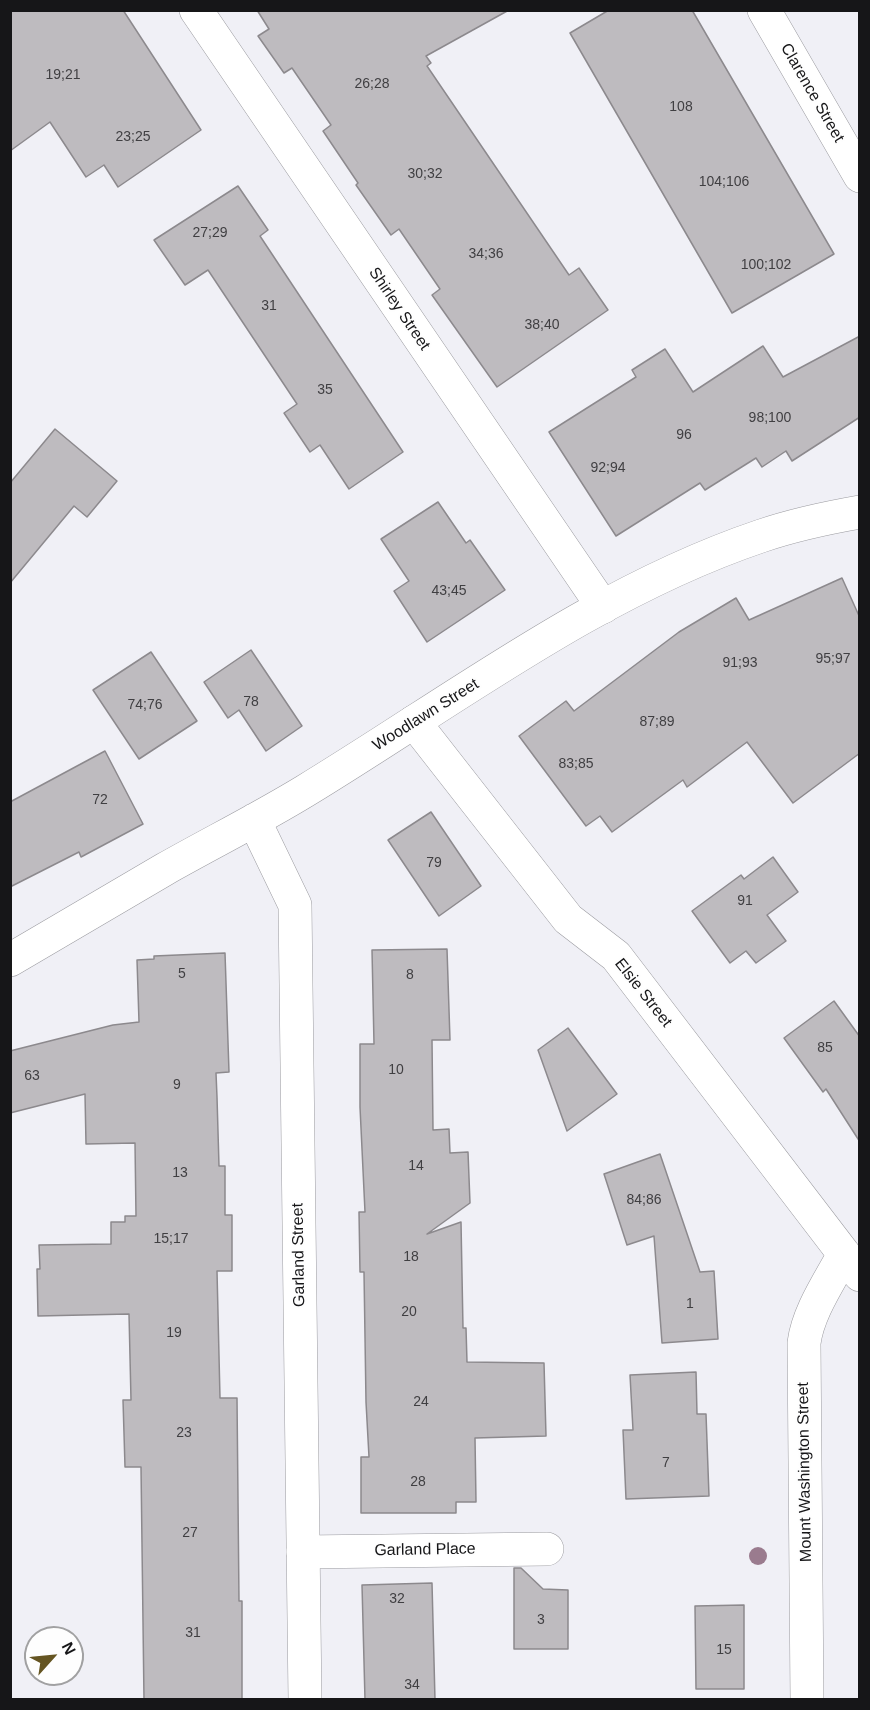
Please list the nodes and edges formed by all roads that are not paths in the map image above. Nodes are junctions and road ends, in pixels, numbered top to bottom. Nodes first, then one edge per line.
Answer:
1 (196, 10) edge
2 (764, 10) edge
3 (860, 176) edge
4 (860, 512) edge
5 (603, 607) junction
6 (414, 722) junction
7 (254, 820) junction
8 (10, 960) edge
9 (852, 1264) edge
10 (547, 1549) dead end
11 (303, 1552) junction
12 (305, 1700) edge
13 (807, 1700) edge

1 - 5 street, Shirley Street
2 - 3 street, Clarence Street
4 - 5 street, Woodlawn Street
5 - 6 street, Woodlawn Street
6 - 7 street, Woodlawn Street
6 - 9 street, Elsie Street
7 - 8 street, Woodlawn Street
7 - 11 street, Garland Street
9 - 13 street, Mount Washington Street
10 - 11 street, Garland Place
11 - 12 street, Garland Street

